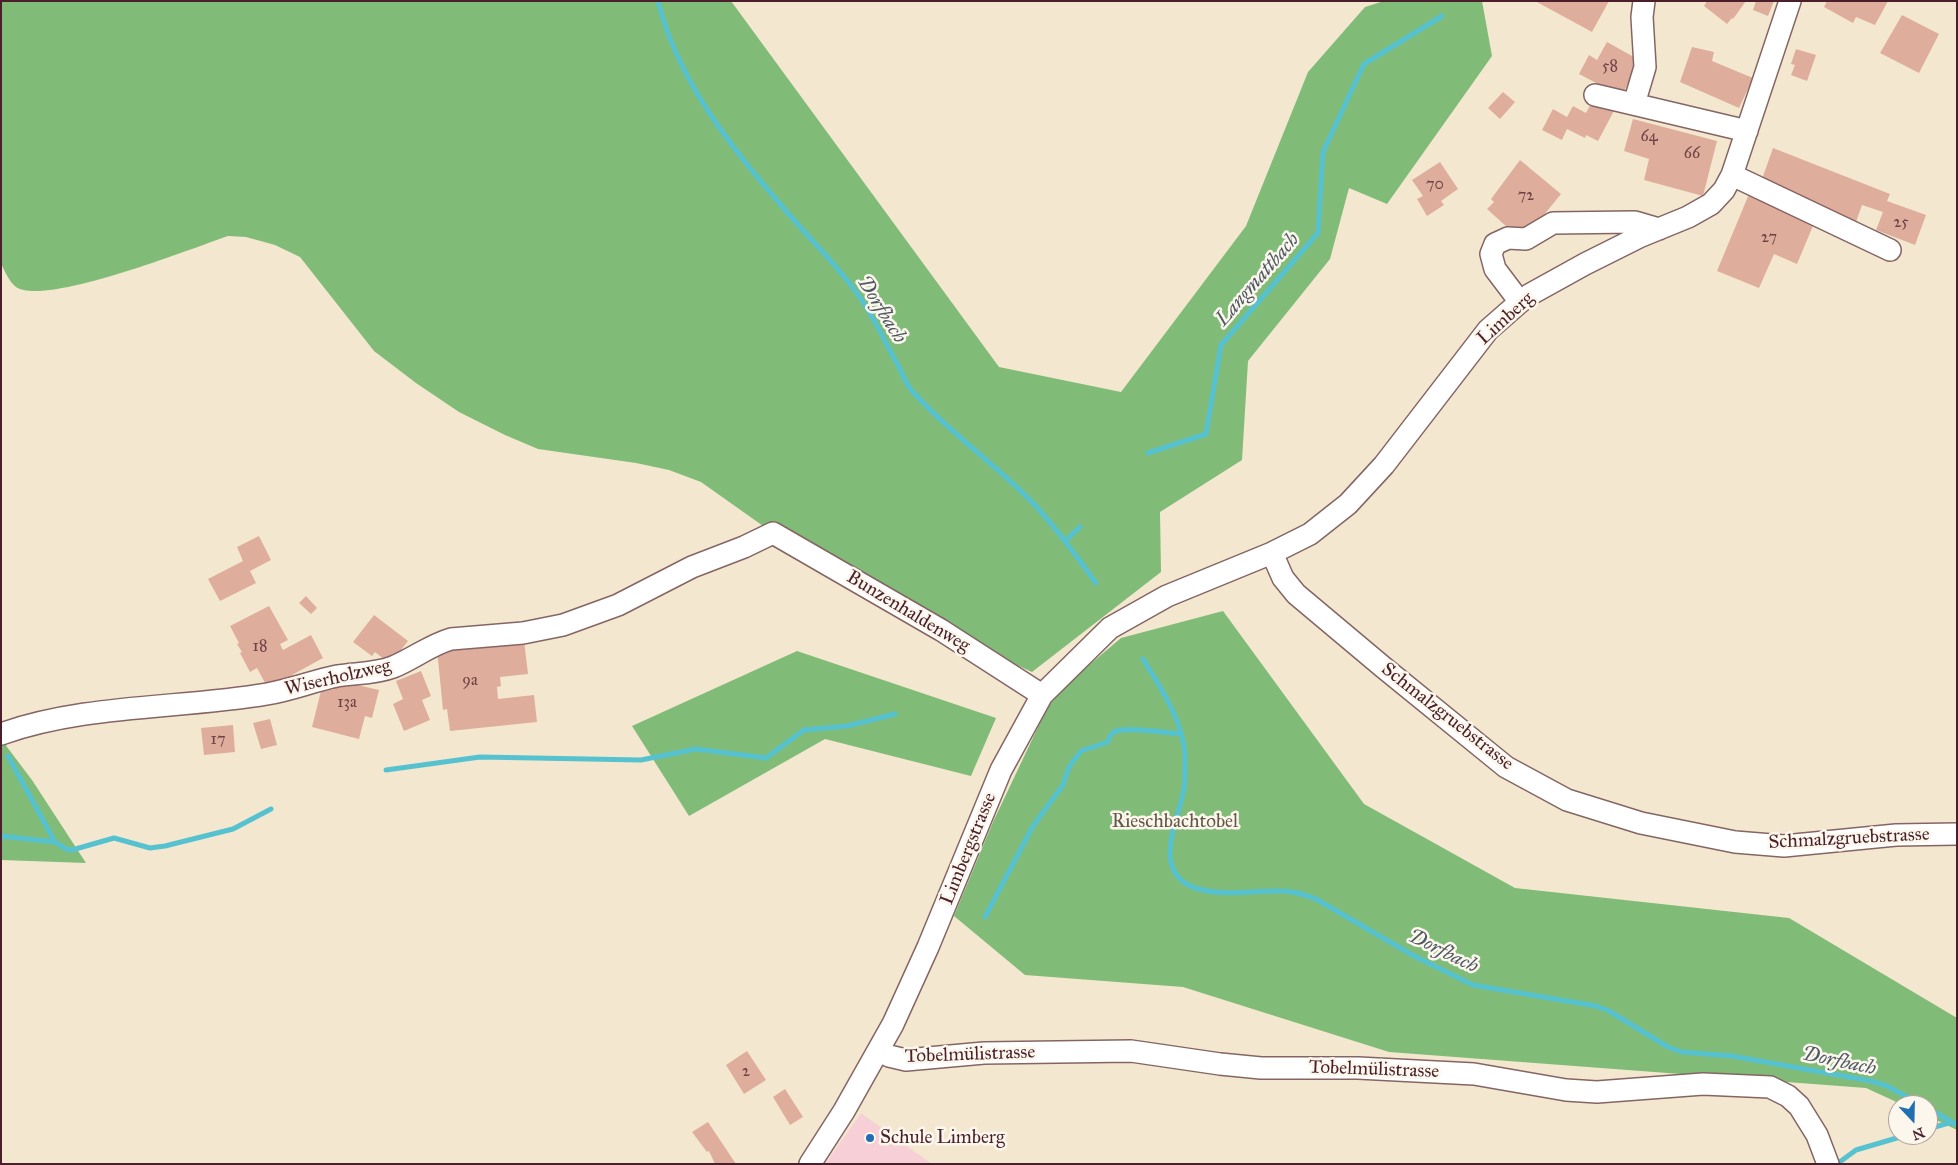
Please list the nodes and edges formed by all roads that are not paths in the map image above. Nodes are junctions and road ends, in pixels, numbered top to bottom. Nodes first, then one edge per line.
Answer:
1 (1644, 1) edge
2 (1790, 1) edge
3 (1595, 95) dead end
4 (1634, 104) junction
5 (1747, 131) junction
6 (1732, 176) junction
7 (1658, 229) junction
8 (1890, 250) dead end
9 (1520, 302) junction
10 (773, 533) joint
11 (1272, 553) junction
12 (1187, 587) joint
13 (1042, 695) junction
14 (1, 734) edge
15 (1957, 834) edge
16 (879, 1050) junction
17 (1827, 1160) edge
18 (810, 1164) edge

1 - 4 street
2 - 5 street, Limberg
3 - 4 street
4 - 5 street
5 - 6 street, Limberg
6 - 7 street, Limberg
6 - 8 street
7 - 9 street, Limberg
7 - 9 street
9 - 11 street, Limberg
10 - 13 street, Bunzenhaldenweg
10 - 14 street, Wiserholzweg
11 - 12 street, Limberg
11 - 15 street, Schmalzgruebstrasse
12 - 13 street, Limbergstrasse
13 - 16 street, Limbergstrasse
16 - 17 street, Tobelmülistrasse
16 - 18 street, Limbergstrasse

